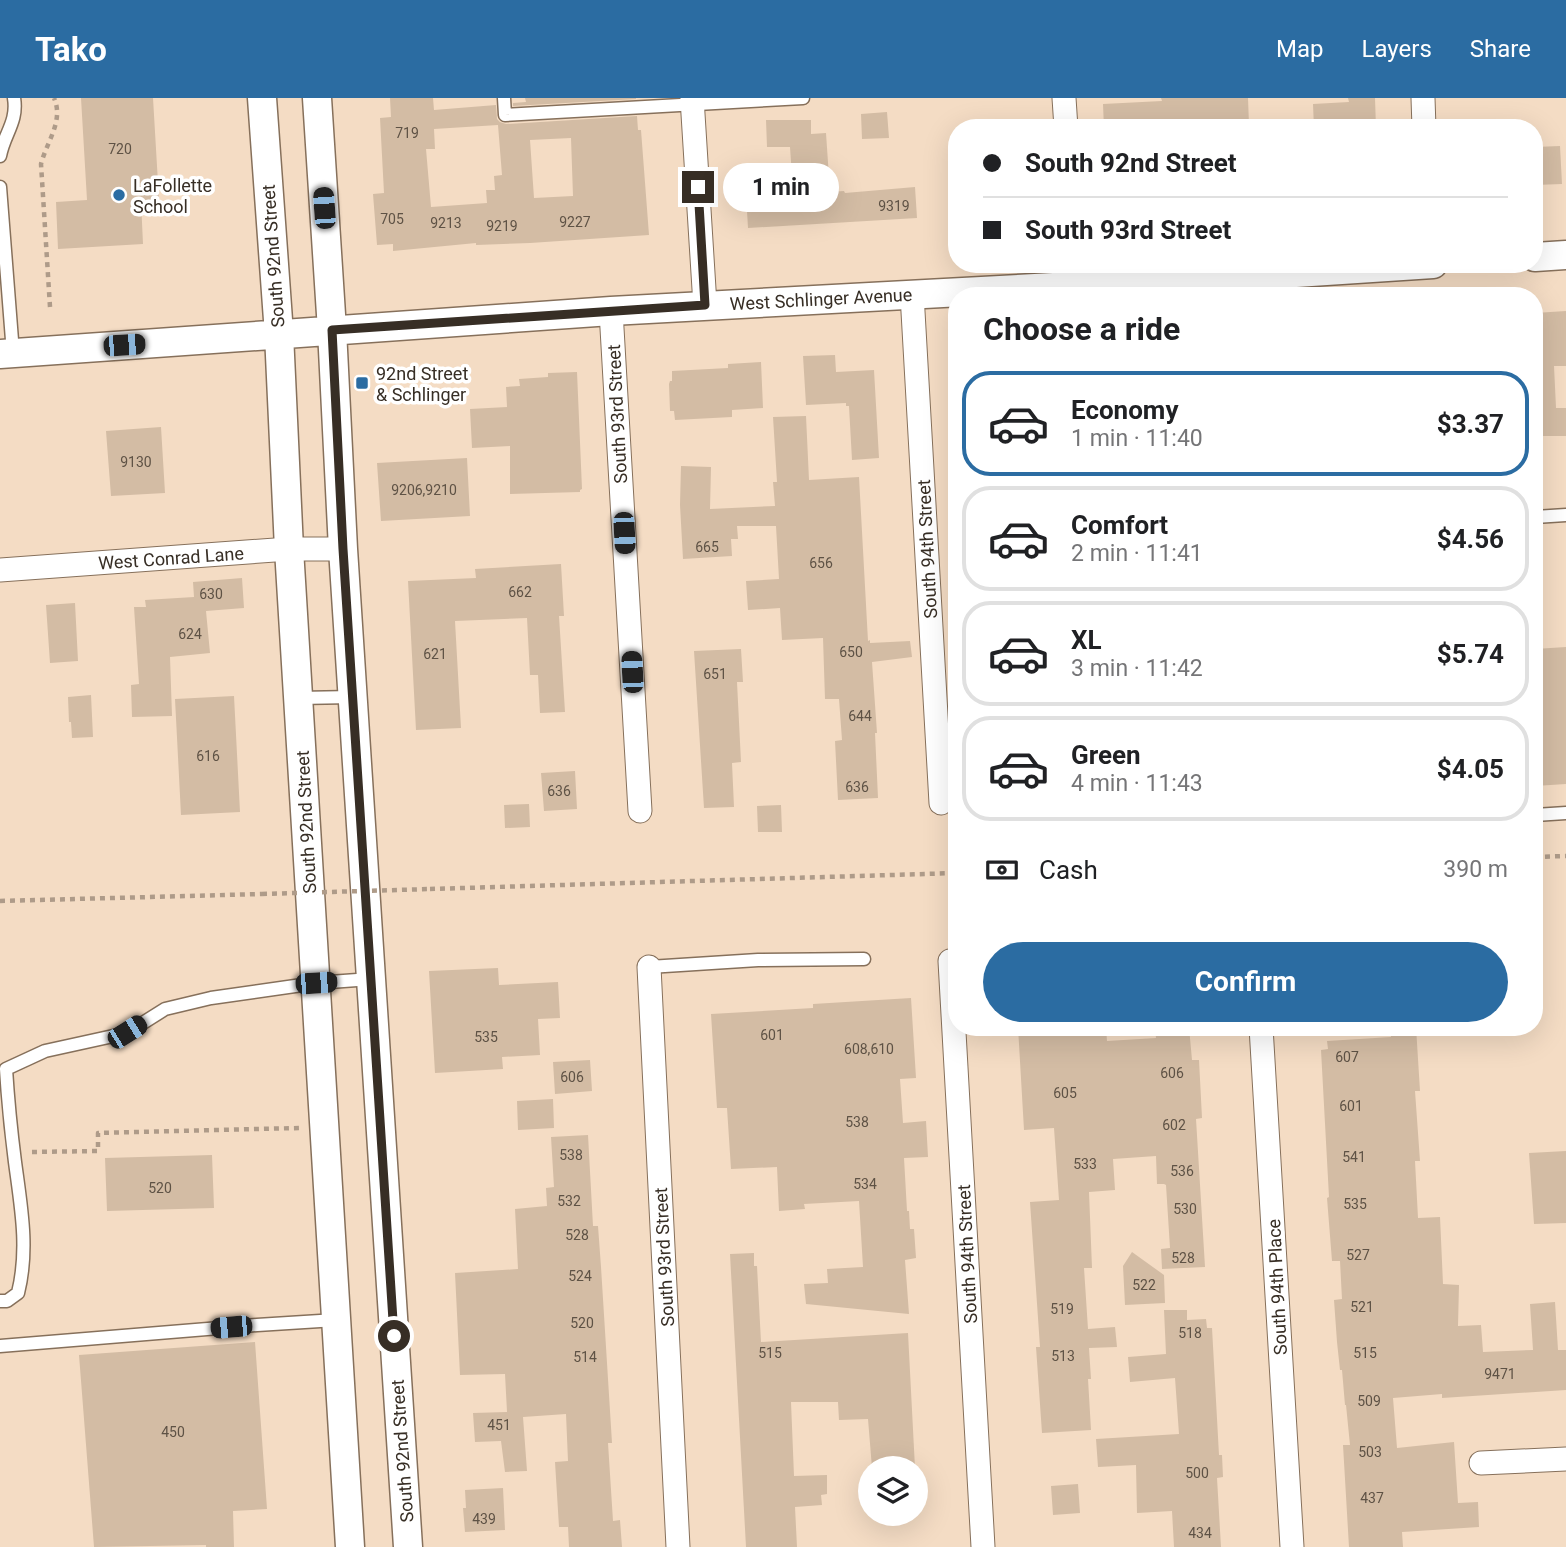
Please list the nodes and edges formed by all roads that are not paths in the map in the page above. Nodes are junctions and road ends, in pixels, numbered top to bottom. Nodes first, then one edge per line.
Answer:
1 (13, 98) edge
2 (262, 98) edge
3 (317, 98) edge
4 (504, 98) edge
5 (803, 98) edge
6 (1064, 98) edge
7 (1423, 98) edge
8 (693, 101) edge
9 (1065, 119) edge
10 (1424, 119) edge
11 (0, 156) edge
12 (0, 187) edge
13 (1566, 255) edge
14 (1543, 256) edge
15 (1349, 273) edge
16 (1074, 275) edge
17 (977, 287) edge
18 (1219, 287) edge
19 (948, 291) edge
20 (912, 295) junction
21 (705, 305) junction
22 (611, 311) junction
23 (332, 330) junction
24 (279, 334) junction
25 (7, 354) edge
26 (1566, 515) edge
27 (1543, 516) edge
28 (289, 549) junction
29 (343, 549) junction
30 (0, 570) edge
31 (353, 697) junction
32 (298, 698) junction
33 (941, 803) dead end
34 (640, 811) dead end
35 (1566, 813) edge
36 (1543, 814) edge
37 (864, 959) dead end
38 (649, 967) joint
39 (371, 979) junction
40 (316, 983) junction
41 (954, 1036) edge
42 (1262, 1036) edge
43 (3, 1070) edge
44 (0, 1301) edge
45 (336, 1320) junction
46 (0, 1346) edge
47 (1566, 1458) edge
48 (1481, 1463) dead end
49 (350, 1547) edge
50 (408, 1547) edge
51 (678, 1547) edge
52 (983, 1547) edge
53 (1292, 1547) edge

1 - 11 lane
2 - 24 street, South 92nd Street
3 - 23 street, South 92nd Street
4 - 8 lane
5 - 8 lane
6 - 9 street
7 - 10 street
8 - 21 street
12 - 25 lane
13 - 14 street
15 - 18 street, West Schlinger Avenue
16 - 17 street, West Schlinger Avenue
16 - 18 street, West Schlinger Avenue
19 - 20 street, West Schlinger Avenue
20 - 21 street, West Schlinger Avenue
20 - 33 street, South 94th Street
21 - 22 street, West Schlinger Avenue
22 - 23 street, West Schlinger Avenue
22 - 34 street, South 93rd Street
23 - 24 street, West Schlinger Avenue
23 - 29 street, South 92nd Street
24 - 25 street, West Schlinger Avenue
24 - 28 street, South 92nd Street
26 - 27 lane
28 - 29 street, West Conrad Lane
28 - 30 street, West Conrad Lane
28 - 32 street, South 92nd Street
29 - 31 street, South 92nd Street
31 - 32 lane
31 - 39 street, South 92nd Street
32 - 40 street, South 92nd Street
35 - 36 lane
37 - 38 lane
38 - 51 street, South 93rd Street
39 - 40 lane
39 - 50 street, South 92nd Street
40 - 43 lane
40 - 45 street, South 92nd Street
41 - 52 street, South 94th Street
42 - 53 street, South 94th Place
43 - 44 lane
45 - 46 lane
45 - 49 street, South 92nd Street
47 - 48 street

